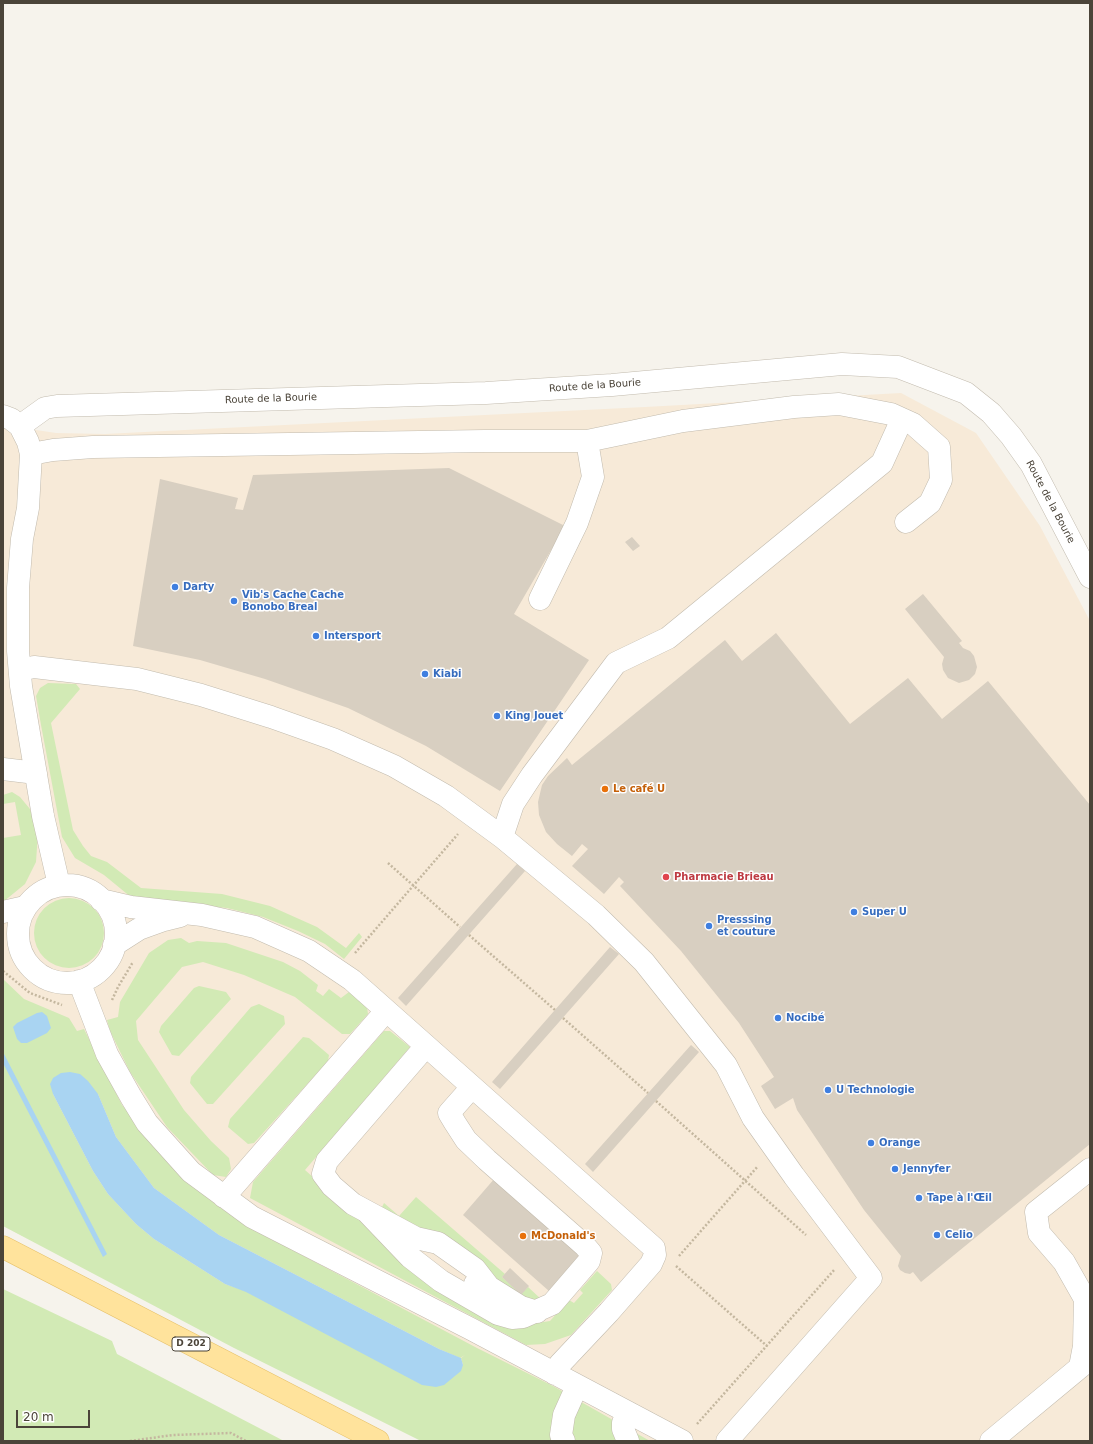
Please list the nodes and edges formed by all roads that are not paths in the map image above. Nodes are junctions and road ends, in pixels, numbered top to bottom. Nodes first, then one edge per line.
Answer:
1 (902, 419) junction
2 (11, 421) edge
3 (587, 441) junction
4 (31, 454) junction
5 (906, 522) dead end
6 (1090, 577) edge
7 (540, 599) dead end
8 (13, 670) edge
9 (3, 769) edge
10 (36, 773) junction
11 (502, 837) junction
12 (59, 885) junction
13 (101, 900) junction
14 (25, 907) junction
15 (3, 912) edge
16 (191, 914) junction
17 (114, 945) junction
18 (12, 952) edge
19 (79, 981) junction
20 (386, 1010) junction
21 (426, 1046) junction
22 (472, 1086) junction
23 (1090, 1169) edge
24 (224, 1197) junction
25 (367, 1212) junction
26 (3, 1247) edge
27 (537, 1312) junction
28 (1085, 1363) edge
29 (555, 1374) junction
30 (577, 1386) junction
31 (627, 1412) junction
32 (378, 1441) edge
33 (564, 1441) edge
34 (628, 1441) edge
35 (682, 1441) edge
36 (727, 1441) edge
37 (991, 1441) edge

1 - 3 street
1 - 5 street
1 - 11 street
2 - 4 street
2 - 6 street, Route de la Bourie
3 - 4 street
3 - 7 street
4 - 8 street
8 - 10 street
8 - 11 street
9 - 10 street
10 - 12 street
11 - 36 street
12 - 13 street
12 - 14 street
13 - 16 street
13 - 17 street
14 - 15 street
14 - 18 street
16 - 17 street
16 - 20 street
17 - 19 street
18 - 19 street
19 - 24 street
20 - 21 street
20 - 24 street
21 - 22 street
21 - 25 street
22 - 27 street
22 - 29 street
23 - 28 street
24 - 29 street
25 - 27 street
25 - 27 street
26 - 32 main road, D 202
28 - 37 street
29 - 30 street
30 - 31 street
30 - 33 street
31 - 34 street
31 - 35 street

